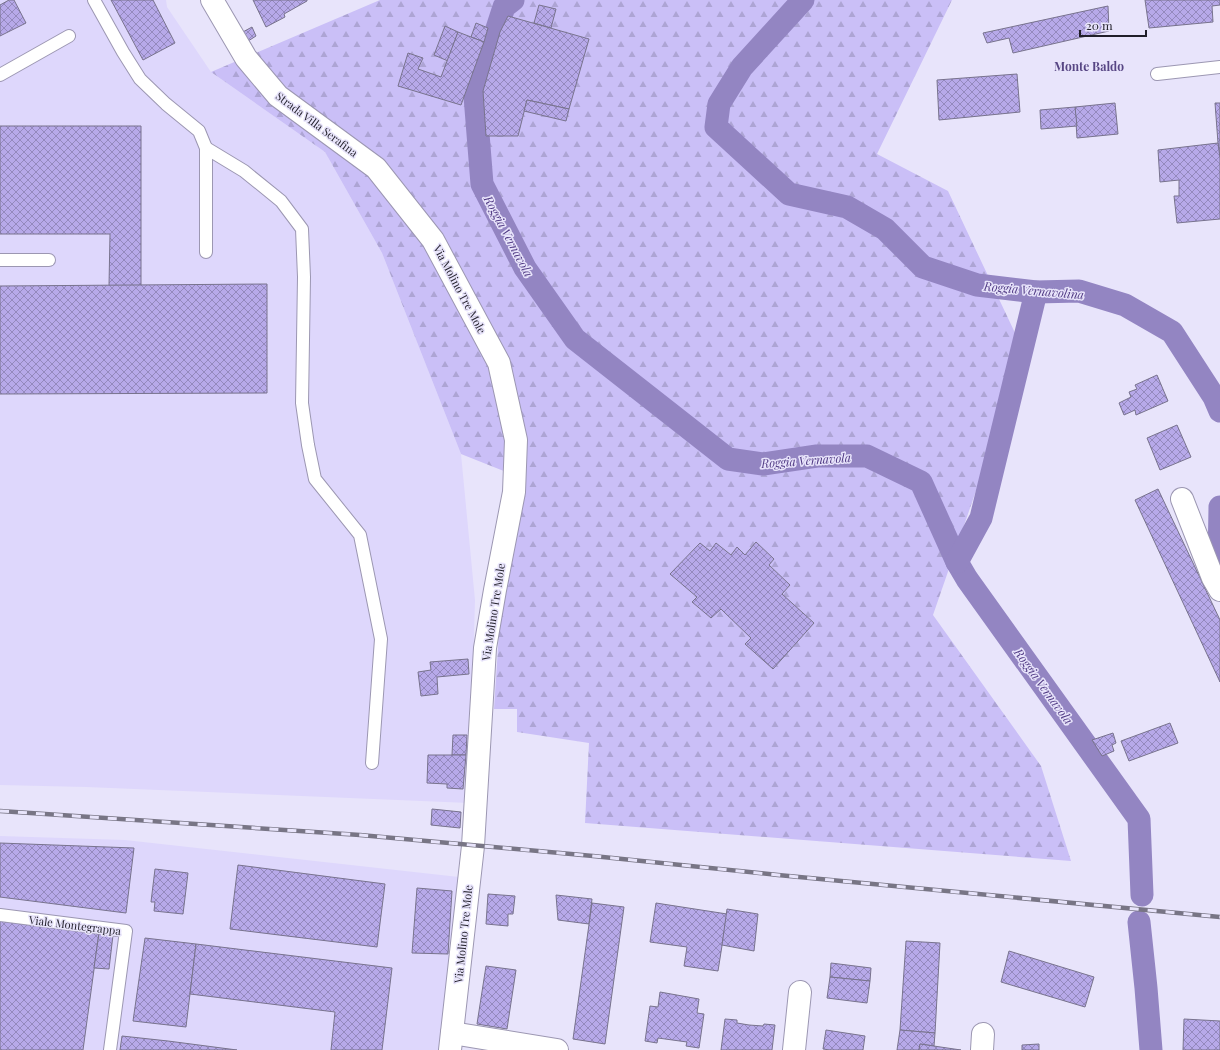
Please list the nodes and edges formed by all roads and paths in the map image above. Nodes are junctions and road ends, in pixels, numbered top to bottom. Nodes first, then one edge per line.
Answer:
1 (94, 0) edge
2 (212, 0) edge
3 (69, 36) dead end
4 (1220, 67) edge
5 (1157, 74) dead end
6 (0, 75) edge
7 (206, 148) junction
8 (433, 240) joint
9 (206, 252) dead end
10 (0, 260) edge
11 (49, 260) dead end
12 (1182, 499) dead end
13 (1220, 590) edge
14 (372, 763) dead end
15 (0, 916) edge
16 (800, 992) dead end
17 (451, 1042) edge
18 (110, 1050) edge
19 (556, 1050) edge
20 (794, 1050) edge

1 - 7 lane
2 - 8 street, Strada Villa Serafina
3 - 6 lane
4 - 5 lane
7 - 9 lane
7 - 14 lane
8 - 17 street, Via Molino Tre Mole
10 - 11 lane
12 - 13 street
15 - 18 lane, Viale Montegrappa
16 - 20 street
17 - 19 street

